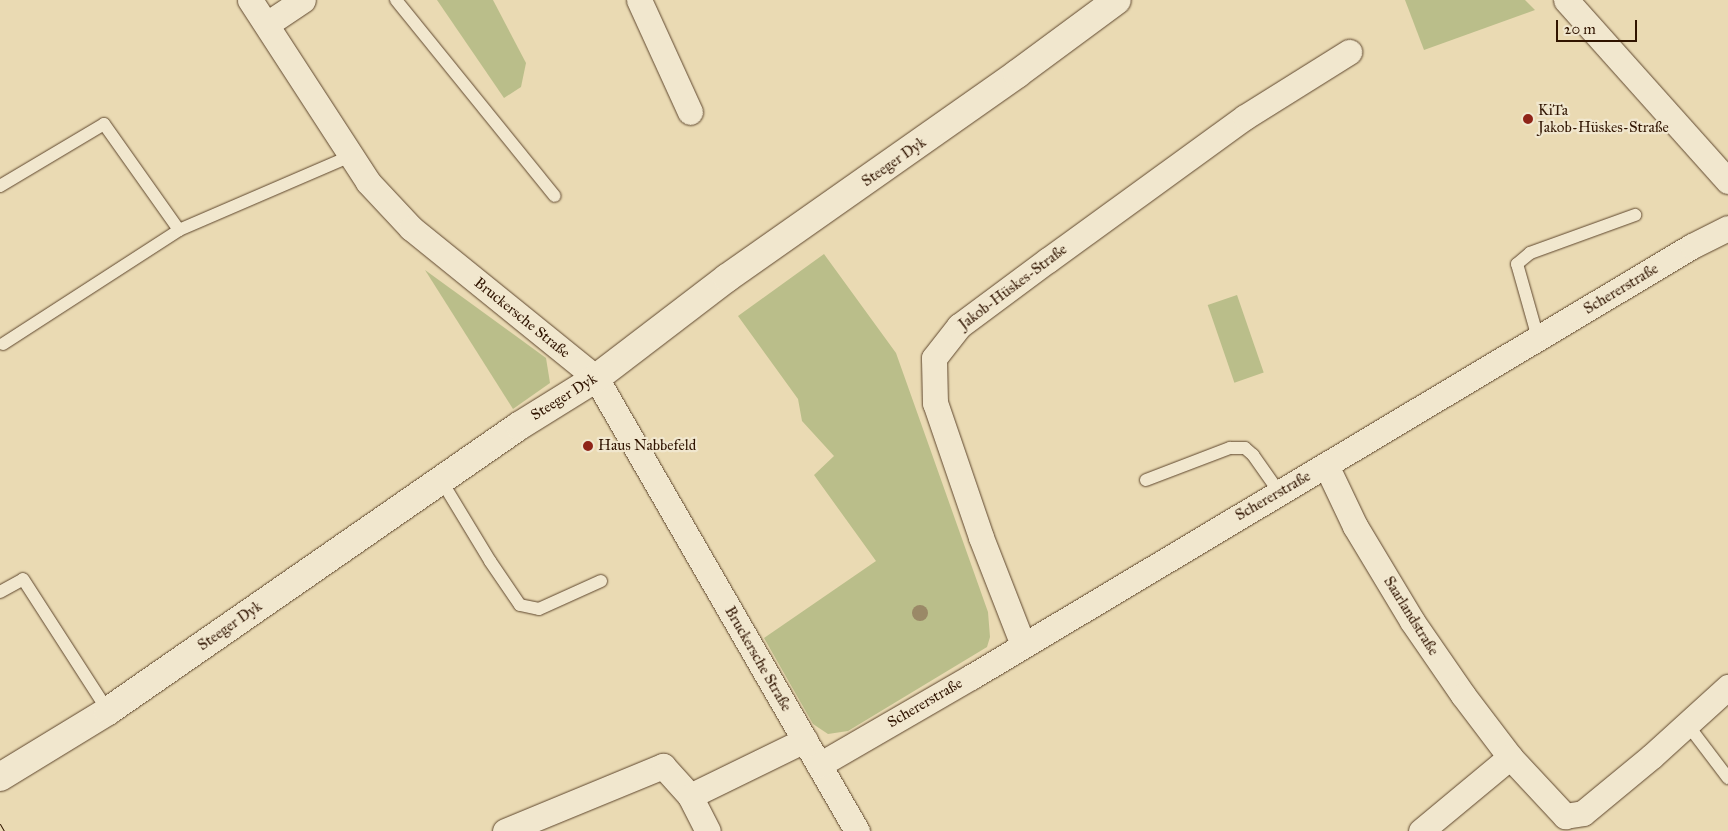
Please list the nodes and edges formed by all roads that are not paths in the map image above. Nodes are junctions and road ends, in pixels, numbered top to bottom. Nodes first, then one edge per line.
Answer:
1 (250, 0) edge
2 (303, 0) edge
3 (396, 0) edge
4 (639, 0) edge
5 (1117, 0) edge
6 (1566, 0) edge
7 (267, 24) junction
8 (1349, 52) dead end
9 (690, 112) dead end
10 (351, 156) junction
11 (1728, 180) edge
12 (0, 186) edge
13 (555, 196) dead end
14 (1635, 215) dead end
15 (1728, 228) edge
16 (180, 230) junction
17 (1538, 338) junction
18 (3, 344) dead end
19 (596, 378) junction
20 (1326, 465) junction
21 (441, 480) junction
22 (1146, 480) dead end
23 (1279, 492) junction
24 (601, 581) dead end
25 (0, 592) edge
26 (1023, 646) junction
27 (1728, 687) edge
28 (108, 711) junction
29 (1687, 724) junction
30 (805, 740) junction
31 (1510, 758) junction
32 (819, 765) junction
33 (0, 777) edge
34 (1728, 778) edge
35 (690, 796) junction
36 (504, 831) edge
37 (708, 831) edge
38 (857, 831) edge
39 (1421, 831) edge

1 - 7 street, Bruckersche Straße
2 - 7 street
3 - 13 lane
4 - 9 street
5 - 19 street, Steeger Dyk
6 - 11 street
7 - 10 street, Bruckersche Straße
8 - 26 street, Jakob-Hüskes-Straße
10 - 16 lane
10 - 19 street, Bruckersche Straße
12 - 16 lane
14 - 17 lane
15 - 17 street, Schererstraße
16 - 18 lane
17 - 20 street, Schererstraße
19 - 21 street, Steeger Dyk
19 - 30 street, Bruckersche Straße
20 - 23 street, Schererstraße
20 - 31 street, Saarlandstraße
21 - 24 lane
21 - 28 street, Steeger Dyk
22 - 23 lane
23 - 26 street, Schererstraße
25 - 28 lane
26 - 32 street, Schererstraße
27 - 29 street, Saarlandstraße
28 - 33 street, Steeger Dyk
29 - 31 street, Saarlandstraße
29 - 34 lane
30 - 32 street, Bruckersche Straße
30 - 35 street
31 - 39 street
32 - 38 street, Bruckersche Straße
35 - 36 street
35 - 37 street

